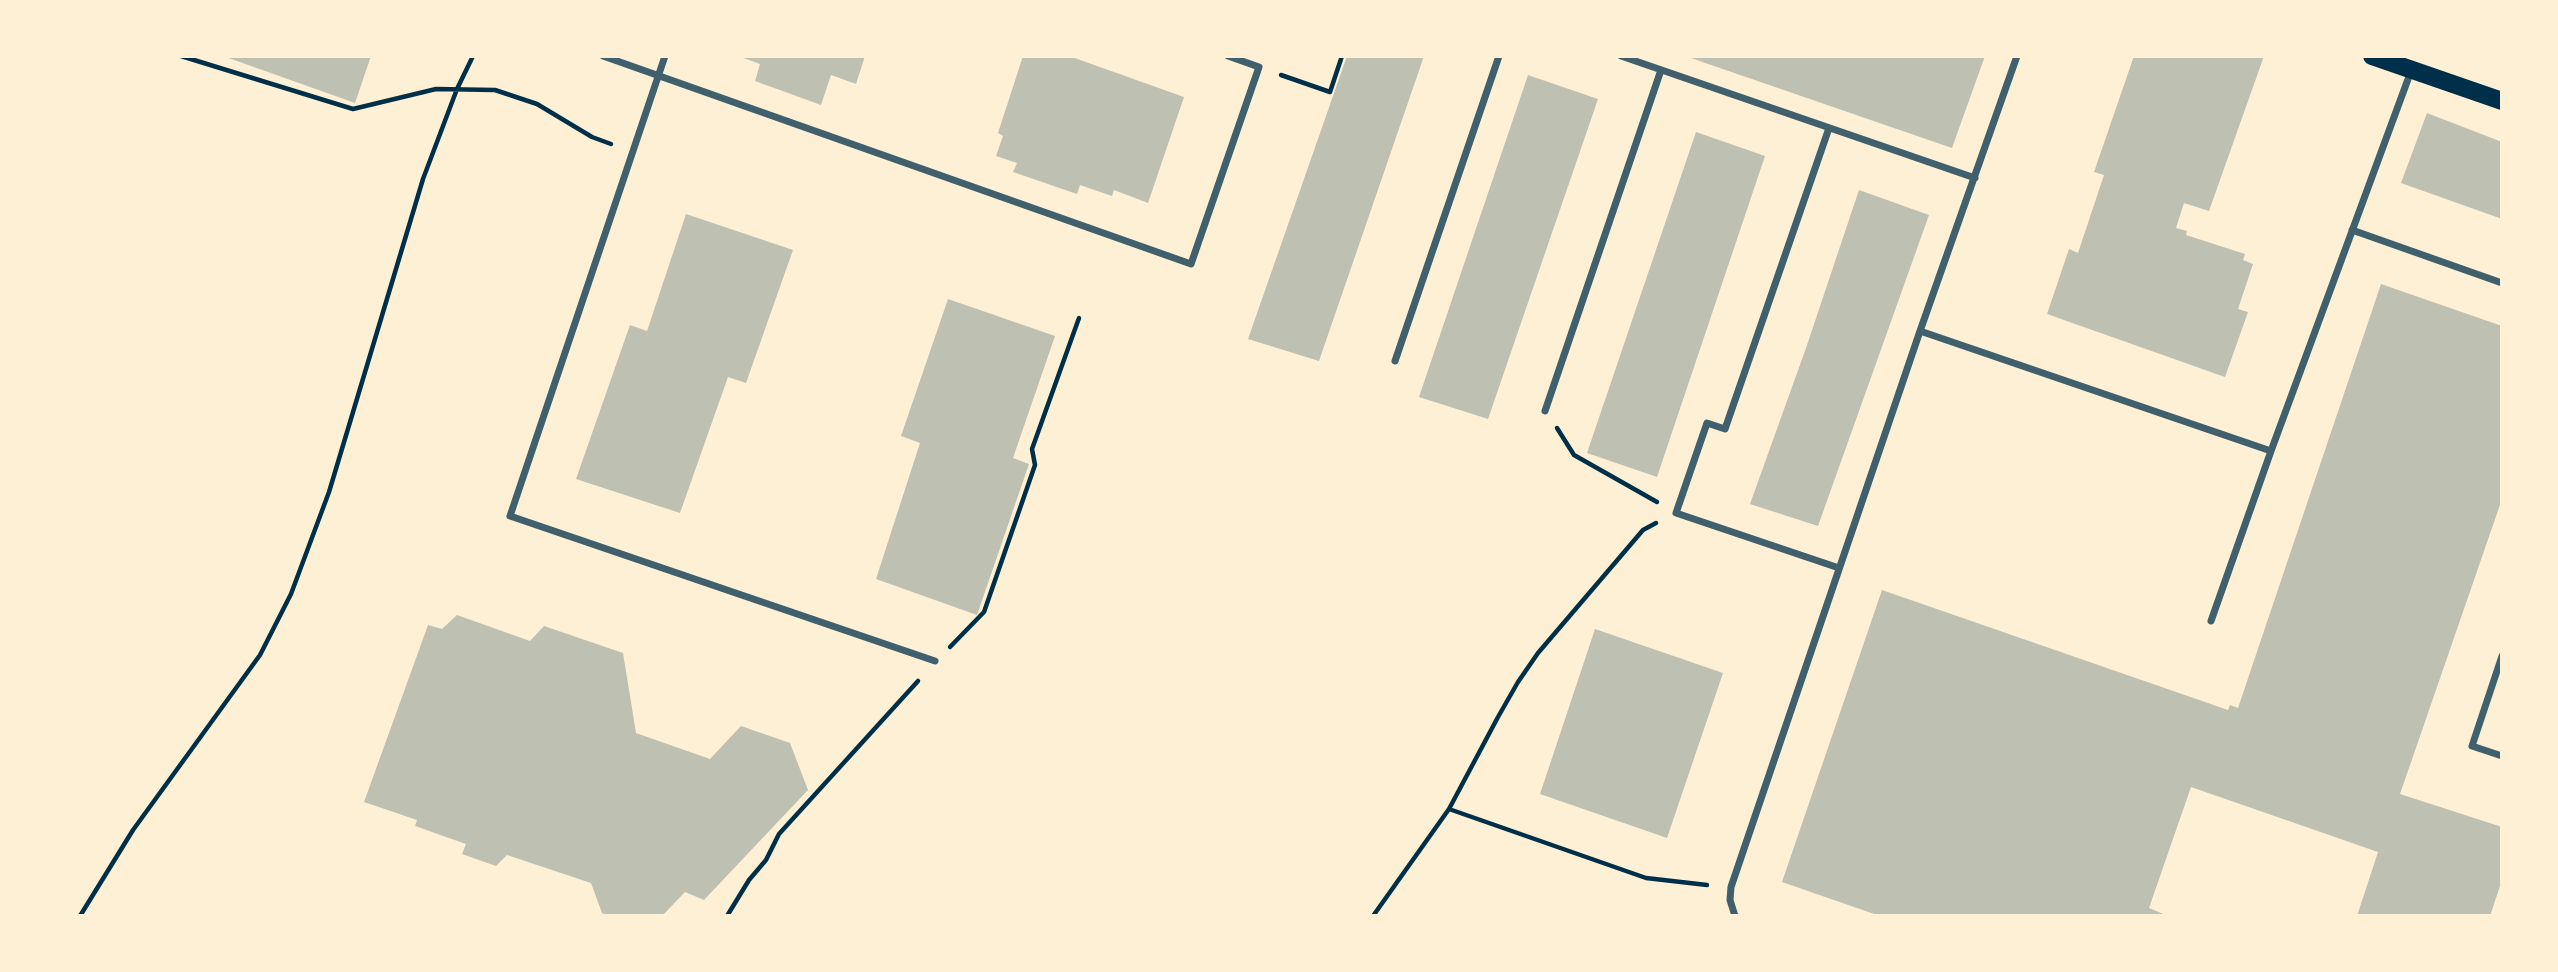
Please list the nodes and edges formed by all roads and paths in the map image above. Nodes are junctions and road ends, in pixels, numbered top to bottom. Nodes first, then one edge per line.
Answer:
1 (181, 56) edge
2 (473, 56) edge
3 (603, 56) edge
4 (665, 56) edge
5 (1228, 56) edge
6 (1342, 56) edge
7 (1499, 56) edge
8 (1621, 56) edge
9 (2017, 56) edge
10 (2372, 56) edge
11 (1259, 67) junction
12 (1661, 70) junction
13 (2411, 70) junction
14 (659, 75) junction
15 (457, 89) junction
16 (2502, 101) edge
17 (1829, 128) junction
18 (633, 150) junction
19 (1975, 178) junction
20 (2352, 230) junction
21 (2502, 283) edge
22 (1079, 318) dead end
23 (1920, 331) junction
24 (1395, 361) dead end
25 (1545, 411) joint
26 (2271, 451) junction
27 (1676, 513) junction
28 (1839, 568) junction
29 (2211, 621) dead end
30 (2502, 656) edge
31 (935, 661) junction
32 (2502, 756) edge
33 (1449, 809) junction
34 (1731, 887) junction
35 (80, 916) edge
36 (727, 916) edge
37 (1373, 916) edge
38 (1735, 916) edge

1 - 15 path
2 - 15 path
3 - 14 street
4 - 14 street
5 - 11 street
6 - 11 path
7 - 24 street
8 - 12 street
9 - 19 street
10 - 13 main road
11 - 14 street
12 - 17 street
12 - 25 street
13 - 16 main road
13 - 20 street
14 - 18 street
15 - 18 path
15 - 35 path
17 - 19 street
17 - 27 street
18 - 31 street
19 - 23 street
20 - 21 street
20 - 26 street
22 - 31 path
23 - 26 street
23 - 28 street
25 - 27 path
26 - 29 street
27 - 28 street
27 - 33 path
28 - 34 street
30 - 32 street
31 - 36 path
33 - 34 path
33 - 37 path
34 - 38 street

